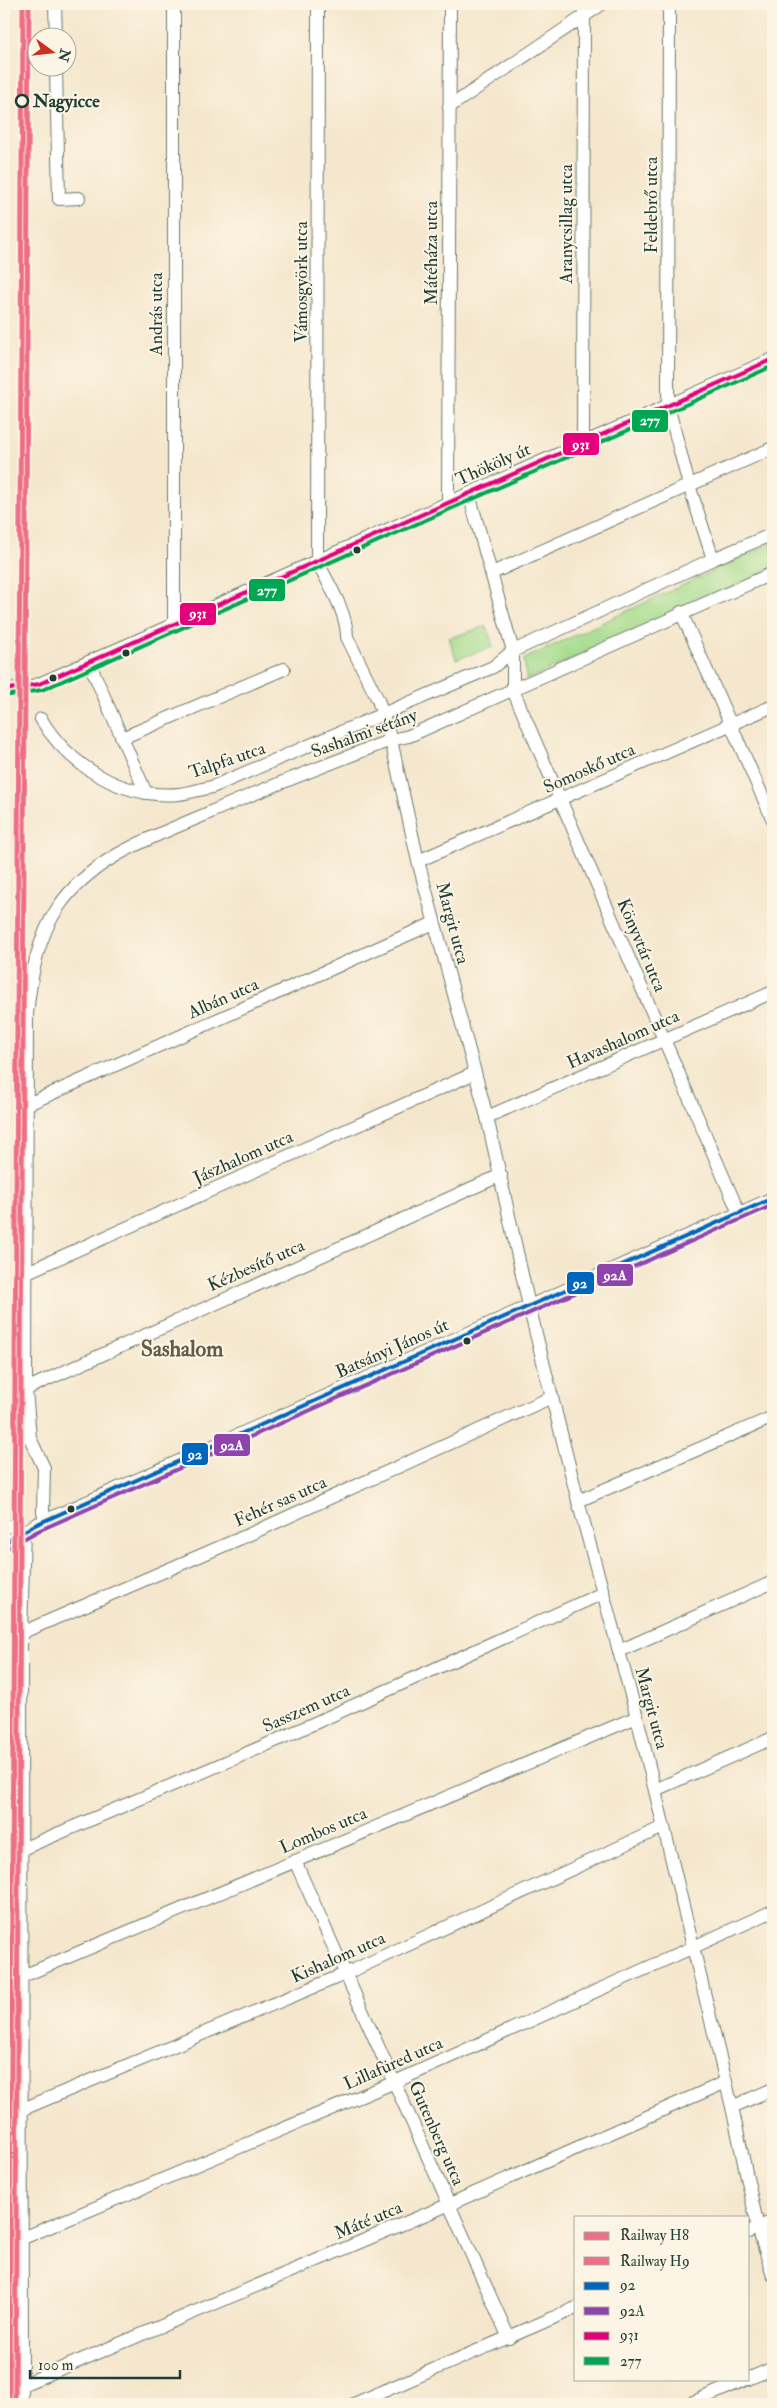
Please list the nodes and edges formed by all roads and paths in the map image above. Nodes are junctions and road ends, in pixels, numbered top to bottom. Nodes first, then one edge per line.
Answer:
1 (55, 4) edge
2 (174, 4) edge
3 (318, 4) edge
4 (450, 4) edge
5 (584, 4) edge
6 (602, 4) edge
7 (669, 4) edge
8 (584, 17) junction
9 (56, 28) edge
10 (56, 78) edge
11 (449, 107) junction
12 (79, 198) dead end
13 (773, 359) edge
14 (668, 406) junction
15 (583, 444) junction
16 (773, 448) edge
17 (689, 485) junction
18 (469, 494) junction
19 (448, 503) junction
20 (773, 534) edge
21 (713, 559) junction
22 (317, 561) junction
23 (492, 573) junction
24 (773, 573) edge
25 (681, 612) junction
26 (174, 624) junction
27 (513, 651) junction
28 (89, 662) junction
29 (284, 669) dead end
30 (4, 690) edge
31 (513, 690) junction
32 (773, 706) edge
33 (382, 715) junction
34 (41, 719) dead end
35 (732, 724) junction
36 (122, 738) junction
37 (390, 740) junction
38 (243, 776) junction
39 (146, 793) junction
40 (250, 794) junction
41 (561, 799) junction
42 (773, 820) edge
43 (418, 861) junction
44 (434, 923) junction
45 (773, 992) edge
46 (664, 1040) junction
47 (475, 1073) junction
48 (26, 1105) junction
49 (487, 1117) junction
50 (501, 1175) junction
51 (773, 1198) edge
52 (738, 1213) junction
53 (25, 1273) junction
54 (529, 1306) junction
55 (26, 1389) junction
56 (552, 1396) junction
57 (773, 1417) edge
58 (578, 1501) junction
59 (46, 1521) junction
60 (4, 1525) edge
61 (24, 1530) junction
62 (4, 1543) edge
63 (773, 1582) edge
64 (603, 1593) junction
65 (22, 1633) junction
66 (619, 1650) junction
67 (637, 1717) junction
68 (773, 1738) edge
69 (655, 1790) junction
70 (663, 1827) junction
71 (22, 1849) junction
72 (295, 1861) junction
73 (773, 1911) edge
74 (692, 1947) junction
75 (345, 1974) junction
76 (23, 1976) junction
77 (395, 2082) junction
78 (726, 2082) junction
79 (773, 2089) edge
80 (732, 2107) junction
81 (24, 2109) junction
82 (450, 2204) junction
83 (773, 2221) edge
84 (753, 2230) edge
85 (23, 2238) junction
86 (773, 2275) edge
87 (574, 2309) edge
88 (510, 2338) junction
89 (773, 2368) edge
90 (750, 2378) edge
91 (746, 2380) edge
92 (22, 2385) junction
93 (22, 2404) edge
94 (354, 2404) edge
95 (689, 2404) edge

1 - 9 street
2 - 26 street, András utca
3 - 22 street, Vámosgyörk utca
4 - 11 street, Mátéháza utca
5 - 8 street, Aranycsillag utca
6 - 8 street
7 - 14 street, Feldebrő utca
8 - 11 street
8 - 15 street, Aranycsillag utca
10 - 12 street
11 - 19 street, Mátéháza utca
13 - 14 street, Thököly út
14 - 15 street, Thököly út
14 - 17 street, Feldebrő utca
15 - 18 street, Thököly út
16 - 17 street
17 - 21 street, Feldebrő utca
17 - 23 street
18 - 19 street, Thököly út
18 - 23 street
19 - 22 street, Thököly út
20 - 21 street, Sashalmi sétány
21 - 27 street, Sashalmi sétány
22 - 26 street, Thököly út
22 - 33 street, Margit utca
23 - 27 street
24 - 25 street, Sashalmi sétány
25 - 31 street, Sashalmi sétány
25 - 35 street
26 - 28 street, Thököly út
27 - 31 street
27 - 33 street, Sashalmi sétány
28 - 30 street, Thököly út
28 - 36 street
29 - 36 street
31 - 37 street, Sashalmi sétány
31 - 41 street, Könyvtár utca
32 - 35 street, Somoskő utca
33 - 37 street, Margit utca
33 - 38 street, Talpfa utca
34 - 39 street, Talpfa utca
35 - 41 street, Somoskő utca
35 - 42 street
36 - 39 street
37 - 40 street, Sashalmi sétány
37 - 43 street, Margit utca
38 - 39 street, Talpfa utca
38 - 40 street
40 - 48 street, Sashalmi sétány
41 - 43 street, Somoskő utca
41 - 46 street, Könyvtár utca
43 - 44 street, Margit utca
44 - 47 street, Margit utca
44 - 48 street, Albán utca
45 - 46 street, Havashalom utca
46 - 49 street, Havashalom utca
46 - 52 street, Könyvtár utca
47 - 49 street, Margit utca
47 - 53 street, Jászhalom utca
48 - 53 street, Sashalmi sétány
49 - 50 street, Margit utca
50 - 54 street, Margit utca
50 - 55 street, Kézbesítő utca
51 - 52 street, Batsányi János út
52 - 54 street, Batsányi János út
53 - 55 street, Sashalmi sétány
54 - 56 street, Margit utca
54 - 59 street, Batsányi János út
55 - 59 street, Sashalmi sétány
56 - 58 street, Margit utca
56 - 65 street, Fehér sas utca
57 - 58 street
58 - 64 street, Margit utca
59 - 61 street, Batsányi János út
60 - 61 street
61 - 62 street, Batsányi János út
61 - 65 street
63 - 66 street
64 - 66 street, Margit utca
64 - 71 street, Sasszem utca
65 - 71 street
66 - 67 street, Margit utca
67 - 69 street, Margit utca
67 - 72 street, Lombos utca
68 - 69 street
69 - 70 street, Margit utca
70 - 74 street, Margit utca
70 - 75 street, Kishalom utca
71 - 76 street
72 - 75 street, Gutenberg utca
72 - 76 street, Lombos utca
73 - 74 street, Lillafüred utca
74 - 77 street, Lillafüred utca
74 - 78 street, Margit utca
75 - 77 street, Gutenberg utca
75 - 81 street, Kishalom utca
76 - 81 street
77 - 82 street, Gutenberg utca
77 - 85 street, Lillafüred utca
78 - 80 street, Margit utca
78 - 82 street, Máté utca
79 - 80 street
80 - 84 street, Margit utca
81 - 85 street
82 - 88 street, Gutenberg utca
82 - 92 street, Máté utca
83 - 84 street
84 - 86 street, Margit utca
85 - 92 street
87 - 88 street
88 - 94 street
89 - 90 street
91 - 95 street
92 - 93 street

